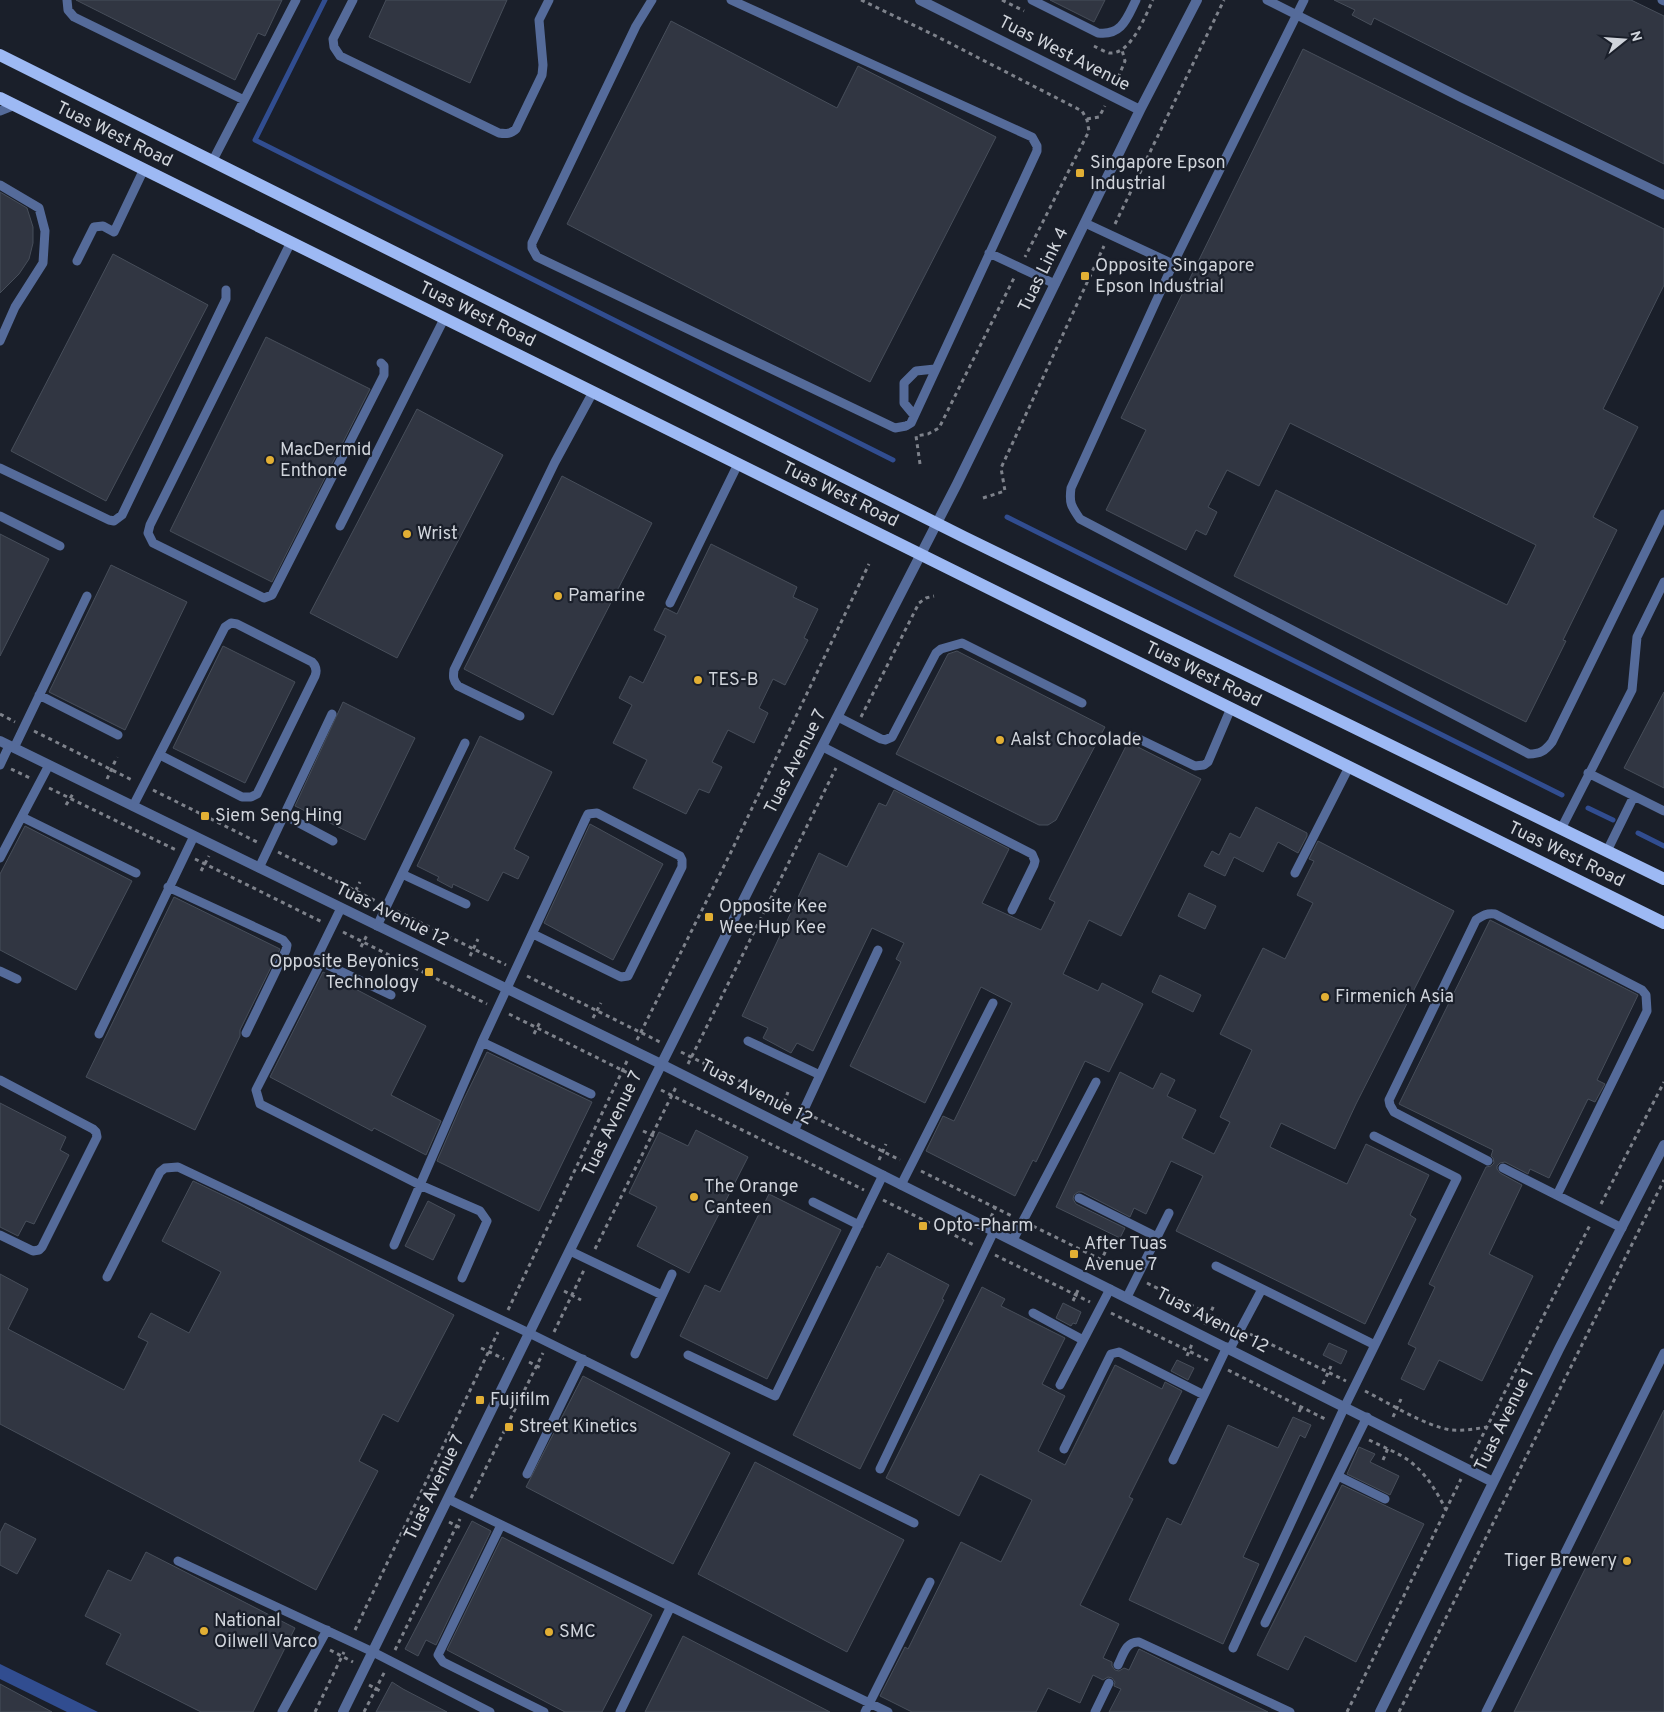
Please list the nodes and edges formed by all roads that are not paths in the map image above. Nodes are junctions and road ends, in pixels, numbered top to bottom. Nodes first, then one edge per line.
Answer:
1 (67, 0) edge
2 (296, 0) edge
3 (353, 0) edge
4 (548, 0) edge
5 (652, 0) edge
6 (731, 0) edge
7 (920, 0) edge
8 (1032, 0) edge
9 (1136, 0) edge
10 (1197, 0) edge
11 (1267, 0) edge
12 (1304, 0) edge
13 (1296, 14) junction
14 (0, 55) edge
15 (0, 98) edge
16 (244, 100) junction
17 (15, 105) junction
18 (1140, 110) junction
19 (0, 111) edge
20 (212, 162) junction
21 (144, 168) junction
22 (0, 185) edge
23 (1664, 195) edge
24 (1085, 223) junction
25 (291, 242) junction
26 (989, 254) junction
27 (77, 261) dead end
28 (1173, 264) junction
29 (1055, 284) junction
30 (226, 290) dead end
31 (444, 319) junction
32 (0, 341) edge
33 (381, 363) dead end
34 (935, 369) junction
35 (593, 392) junction
36 (914, 415) junction
37 (738, 464) junction
38 (0, 468) edge
39 (1664, 514) edge
40 (0, 516) edge
41 (936, 523) junction
42 (340, 526) dead end
43 (60, 546) dead end
44 (920, 555) junction
45 (1664, 582) edge
46 (87, 596) dead end
47 (670, 603) dead end
48 (39, 695) junction
49 (1082, 703) dead end
50 (1231, 708) junction
51 (332, 714) dead end
52 (520, 716) dead end
53 (838, 718) junction
54 (118, 735) dead end
55 (1135, 737) dead end
56 (466, 742) dead end
57 (8, 745) edge
58 (823, 747) junction
59 (160, 755) junction
60 (0, 764) edge
61 (49, 765) junction
62 (1349, 767) junction
63 (1588, 773) junction
64 (1634, 796) junction
65 (133, 806) junction
66 (1664, 811) edge
67 (284, 815) junction
68 (22, 817) junction
69 (1562, 829) junction
70 (194, 836) junction
71 (333, 841) dead end
72 (1607, 851) junction
73 (0, 858) edge
74 (259, 868) junction
75 (136, 872) dead end
76 (1295, 873) dead end
77 (402, 874) junction
78 (1664, 879) edge
79 (168, 887) junction
80 (466, 904) dead end
81 (344, 909) junction
82 (1012, 910) dead end
83 (1664, 923) edge
84 (377, 926) junction
85 (532, 934) junction
86 (878, 950) dead end
87 (322, 962) junction
88 (0, 970) edge
89 (17, 979) dead end
90 (507, 989) junction
91 (391, 996) dead end
92 (993, 1003) dead end
93 (246, 1033) dead end
94 (99, 1034) dead end
95 (482, 1042) junction
96 (748, 1042) dead end
97 (661, 1064) junction
98 (820, 1075) junction
99 (0, 1080) edge
100 (1096, 1082) dead end
101 (591, 1094) dead end
102 (794, 1131) junction
103 (1374, 1136) dead end
104 (1664, 1145) edge
105 (1488, 1161) dead end
106 (1503, 1168) dead end
107 (883, 1176) junction
108 (420, 1184) junction
109 (901, 1184) junction
110 (1557, 1196) junction
111 (1079, 1198) dead end
112 (813, 1202) dead end
113 (1169, 1214) dead end
114 (859, 1225) junction
115 (1622, 1228) junction
116 (994, 1231) junction
117 (0, 1235) edge
118 (1157, 1237) junction
119 (1013, 1240) junction
120 (394, 1245) dead end
121 (570, 1250) junction
122 (1216, 1266) dead end
123 (672, 1274) dead end
124 (107, 1276) dead end
125 (462, 1278) dead end
126 (1110, 1289) junction
127 (1262, 1289) junction
128 (662, 1295) junction
129 (1127, 1297) junction
130 (1033, 1313) dead end
131 (529, 1333) junction
132 (1083, 1340) junction
133 (1375, 1345) junction
134 (1228, 1348) junction
135 (1664, 1353) edge
136 (635, 1354) dead end
137 (688, 1355) dead end
138 (583, 1359) junction
139 (1060, 1385) dead end
140 (1204, 1395) junction
141 (1345, 1406) junction
142 (1367, 1417) junction
143 (1064, 1449) dead end
144 (1173, 1460) dead end
145 (880, 1469) dead end
146 (527, 1474) dead end
147 (1338, 1476) junction
148 (1493, 1482) junction
149 (448, 1499) junction
150 (1385, 1499) dead end
151 (914, 1523) dead end
152 (501, 1525) junction
153 (178, 1560) dead end
154 (930, 1582) dead end
155 (670, 1608) junction
156 (1265, 1623) dead end
157 (326, 1630) junction
158 (1233, 1648) dead end
159 (373, 1652) junction
160 (1118, 1665) dead end
161 (1109, 1683) dead end
162 (870, 1702) junction
163 (282, 1712) edge
164 (344, 1712) edge
165 (490, 1712) edge
166 (544, 1712) edge
167 (620, 1712) edge
168 (865, 1712) edge
169 (888, 1712) edge
170 (1095, 1712) edge
171 (1290, 1712) edge
172 (1380, 1712) edge
173 (1486, 1712) edge

1 - 16 lane
2 - 16 lane
3 - 4 lane
5 - 36 lane
6 - 26 lane
7 - 18 street, Tuas West Avenue
8 - 9 lane
10 - 18 street, Tuas Link 4
11 - 13 lane
12 - 13 lane
13 - 23 lane
13 - 28 lane
14 - 20 main road, Tuas West Road
15 - 17 main road, Tuas West Road
16 - 20 lane
17 - 19 lane
17 - 21 main road, Tuas West Road
18 - 24 street, Tuas Link 4
20 - 41 main road, Tuas West Road
21 - 25 main road, Tuas West Road
21 - 27 lane
22 - 32 lane
24 - 28 lane
24 - 29 street, Tuas Link 4
25 - 31 main road, Tuas West Road
25 - 33 lane
26 - 29 lane
26 - 34 lane
28 - 39 lane
29 - 41 street, Tuas Link 4
30 - 38 lane
31 - 35 main road, Tuas West Road
31 - 42 lane
34 - 36 lane
34 - 36 lane
35 - 37 main road, Tuas West Road
35 - 52 lane
37 - 44 main road, Tuas West Road
37 - 47 lane
40 - 43 lane
41 - 44 street, Tuas Link 4
41 - 69 main road, Tuas West Road
44 - 50 main road, Tuas West Road
44 - 53 street, Tuas Avenue 7
45 - 63 lane
46 - 48 lane
48 - 54 lane
48 - 57 lane
49 - 53 lane
50 - 55 lane
50 - 62 main road, Tuas West Road
51 - 67 lane
53 - 58 street, Tuas Avenue 7
56 - 77 lane
57 - 60 lane
57 - 61 street, Tuas Avenue 12
58 - 82 lane
58 - 97 street, Tuas Avenue 7
59 - 59 lane
59 - 65 lane
61 - 65 street, Tuas Avenue 12
61 - 68 lane
62 - 76 lane
62 - 83 main road, Tuas West Road
63 - 64 lane
63 - 69 lane
64 - 66 lane
64 - 72 lane
65 - 70 street, Tuas Avenue 12
67 - 71 lane
67 - 74 lane
68 - 73 lane
68 - 75 lane
69 - 72 main road, Tuas West Road
70 - 74 street, Tuas Avenue 12
70 - 79 lane
72 - 78 main road, Tuas West Road
74 - 81 street, Tuas Avenue 12
77 - 80 lane
77 - 84 lane
79 - 93 lane
79 - 94 lane
81 - 84 street, Tuas Avenue 12
81 - 87 lane
84 - 90 street, Tuas Avenue 12
85 - 85 lane
85 - 90 lane
86 - 98 lane
87 - 91 lane
87 - 108 lane
88 - 89 lane
90 - 95 lane
90 - 97 street, Tuas Avenue 12
92 - 109 lane
95 - 101 lane
95 - 108 lane
96 - 98 lane
97 - 102 street, Tuas Avenue 12
97 - 121 street, Tuas Avenue 7
98 - 102 lane
99 - 117 lane
100 - 119 lane
102 - 107 street, Tuas Avenue 12
103 - 133 lane
104 - 115 street, Tuas Avenue 1
105 - 110 lane
106 - 110 lane
107 - 109 street, Tuas Avenue 12
107 - 114 lane
108 - 120 lane
108 - 125 lane
109 - 116 street, Tuas Avenue 12
110 - 115 lane
111 - 118 lane
112 - 114 lane
113 - 118 lane
114 - 137 lane
115 - 148 street, Tuas Avenue 1
116 - 119 street, Tuas Avenue 12
116 - 145 lane
118 - 129 lane
119 - 126 street, Tuas Avenue 12
121 - 128 lane
121 - 131 street, Tuas Avenue 7
122 - 127 lane
123 - 128 lane
124 - 131 lane
126 - 129 street, Tuas Avenue 12
126 - 132 lane
127 - 133 lane
127 - 134 lane
128 - 136 lane
129 - 134 street, Tuas Avenue 12
130 - 132 lane
131 - 138 lane
131 - 149 street, Tuas Avenue 7
132 - 139 lane
133 - 141 lane
134 - 140 lane
134 - 141 street, Tuas Avenue 12
135 - 173 lane
138 - 146 lane
138 - 151 lane
140 - 143 lane
140 - 144 lane
141 - 142 street, Tuas Avenue 12
141 - 158 lane
142 - 147 lane
142 - 148 street, Tuas Avenue 12
147 - 150 lane
147 - 156 lane
148 - 172 street, Tuas Avenue 1
149 - 152 lane
149 - 159 street, Tuas Avenue 7
152 - 155 lane
152 - 166 lane
153 - 157 lane
154 - 162 lane
155 - 162 lane
155 - 167 lane
157 - 159 lane
157 - 163 lane
159 - 164 street, Tuas Avenue 7
159 - 165 lane
160 - 171 lane
161 - 170 lane
162 - 168 lane
162 - 169 lane

